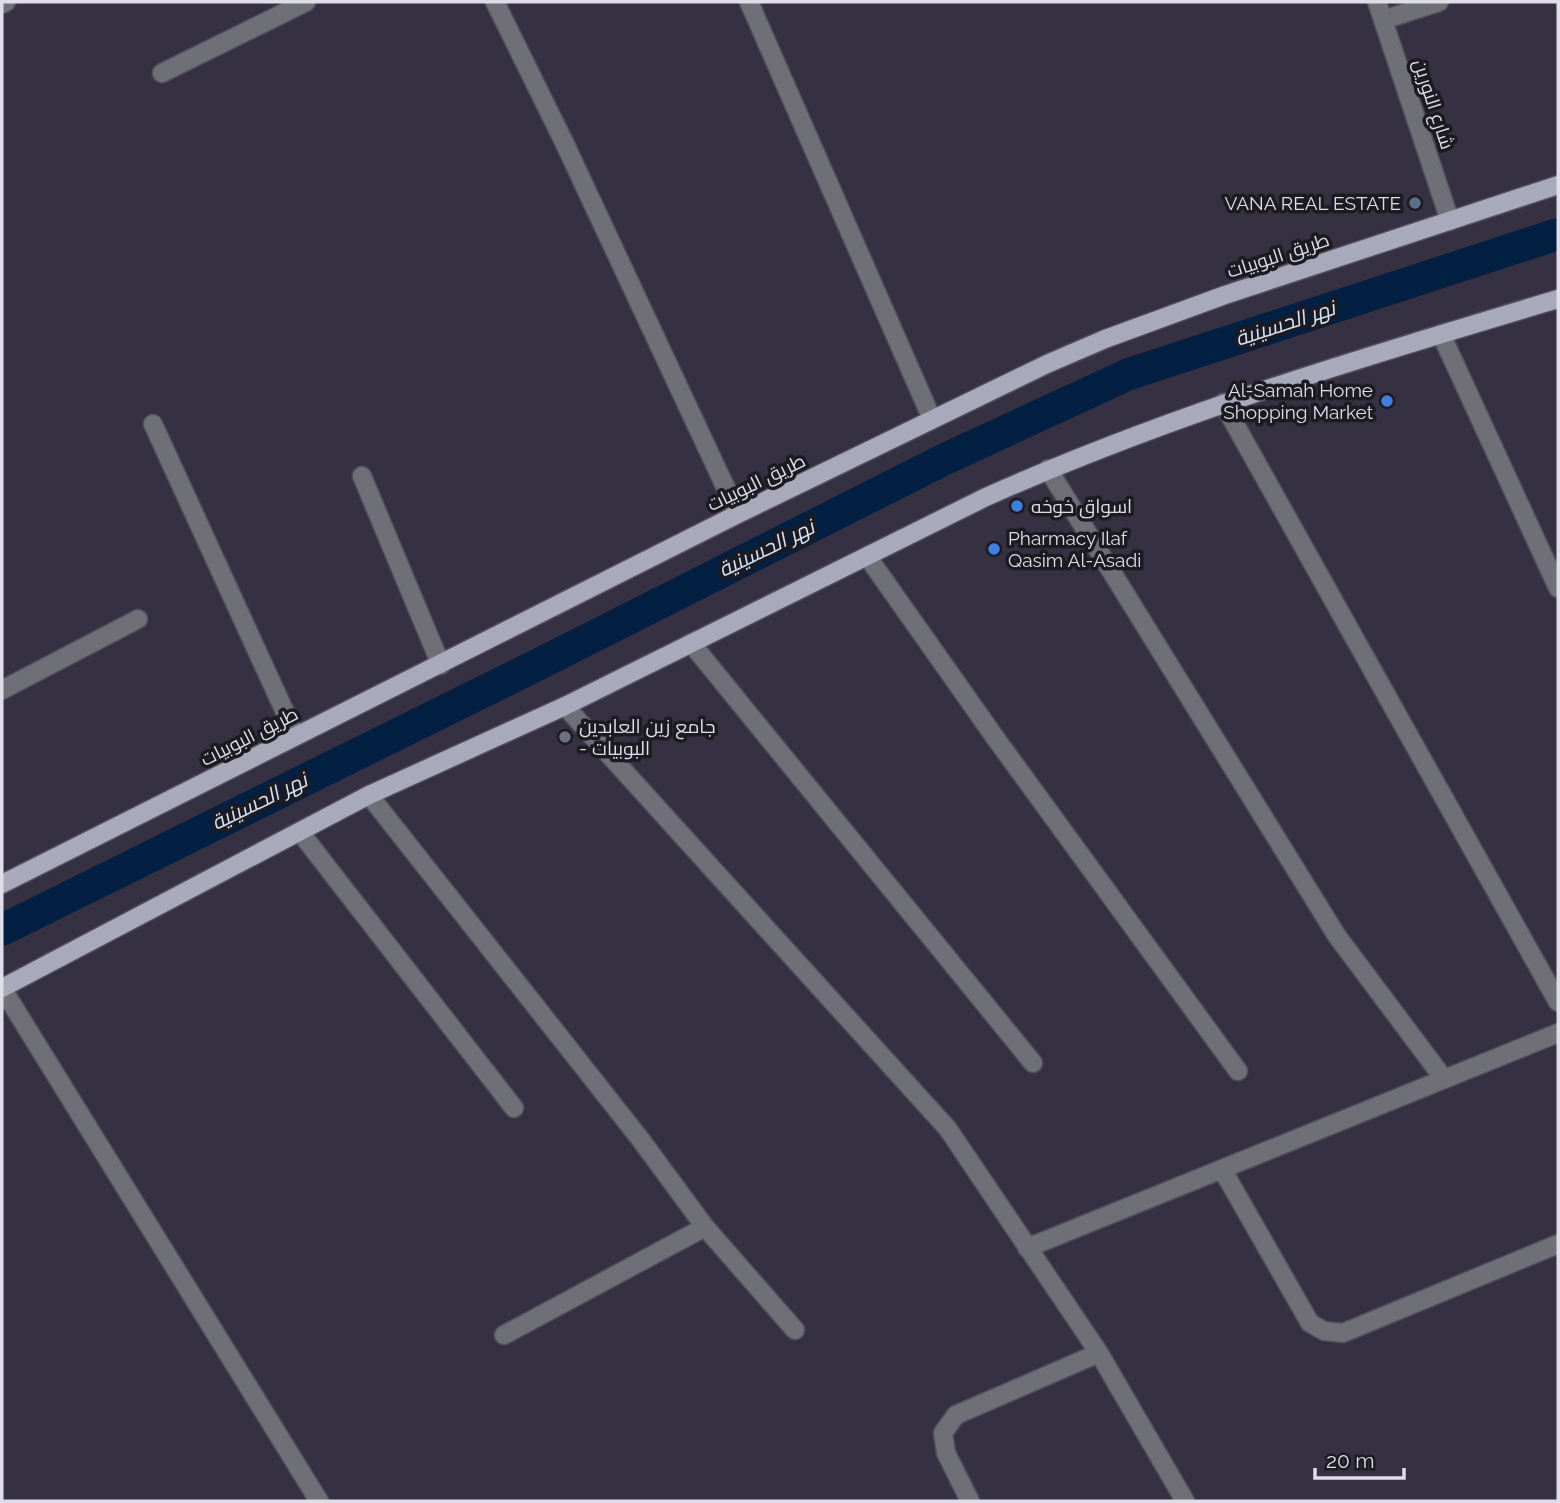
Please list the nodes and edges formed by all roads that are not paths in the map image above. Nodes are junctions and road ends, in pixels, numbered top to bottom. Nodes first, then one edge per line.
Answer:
1 (306, 2) edge
2 (495, 2) edge
3 (749, 2) edge
4 (1377, 2) edge
5 (1439, 2) edge
6 (1383, 20) junction
7 (162, 73) dead end
8 (1558, 185) edge
9 (1450, 221) junction
10 (1558, 299) edge
11 (1441, 334) junction
12 (1223, 403) junction
13 (932, 419) junction
14 (153, 424) dead end
15 (1048, 469) junction
16 (362, 477) dead end
17 (738, 514) junction
18 (867, 556) junction
19 (1558, 588) edge
20 (138, 619) dead end
21 (691, 643) junction
22 (441, 665) junction
23 (2, 690) edge
24 (565, 706) junction
25 (296, 736) junction
26 (369, 795) junction
27 (300, 832) junction
28 (2, 884) edge
29 (2, 988) edge
30 (1558, 1002) edge
31 (1558, 1033) edge
32 (1033, 1063) dead end
33 (1238, 1071) dead end
34 (1444, 1079) junction
35 (514, 1108) dead end
36 (1222, 1169) junction
37 (705, 1227) junction
38 (1558, 1244) edge
39 (1027, 1248) junction
40 (795, 1330) dead end
41 (505, 1335) dead end
42 (1099, 1353) junction
43 (319, 1501) edge
44 (970, 1501) edge
45 (1185, 1501) edge

1 - 7 street
2 - 17 street
3 - 13 street
4 - 6 street, شارع النورين
5 - 6 street
6 - 9 street, شارع النورين
8 - 9 main road, طريق البوبيات
9 - 13 main road, طريق البوبيات
10 - 11 main road
11 - 12 main road
11 - 19 street
12 - 15 main road
12 - 30 street
13 - 17 main road, طريق البوبيات
14 - 25 street
15 - 18 main road
15 - 34 street
16 - 22 street
17 - 22 main road, طريق البوبيات
18 - 21 main road
18 - 33 street
20 - 23 street
21 - 24 main road
21 - 32 street
22 - 25 main road, طريق البوبيات
24 - 26 main road
24 - 39 street
25 - 28 main road, طريق البوبيات
26 - 27 main road
26 - 37 street
27 - 29 main road
27 - 35 street
29 - 43 street
31 - 34 street
34 - 36 street
36 - 38 street
36 - 39 street
37 - 40 street
37 - 41 street
39 - 42 street
42 - 44 street
42 - 45 street

